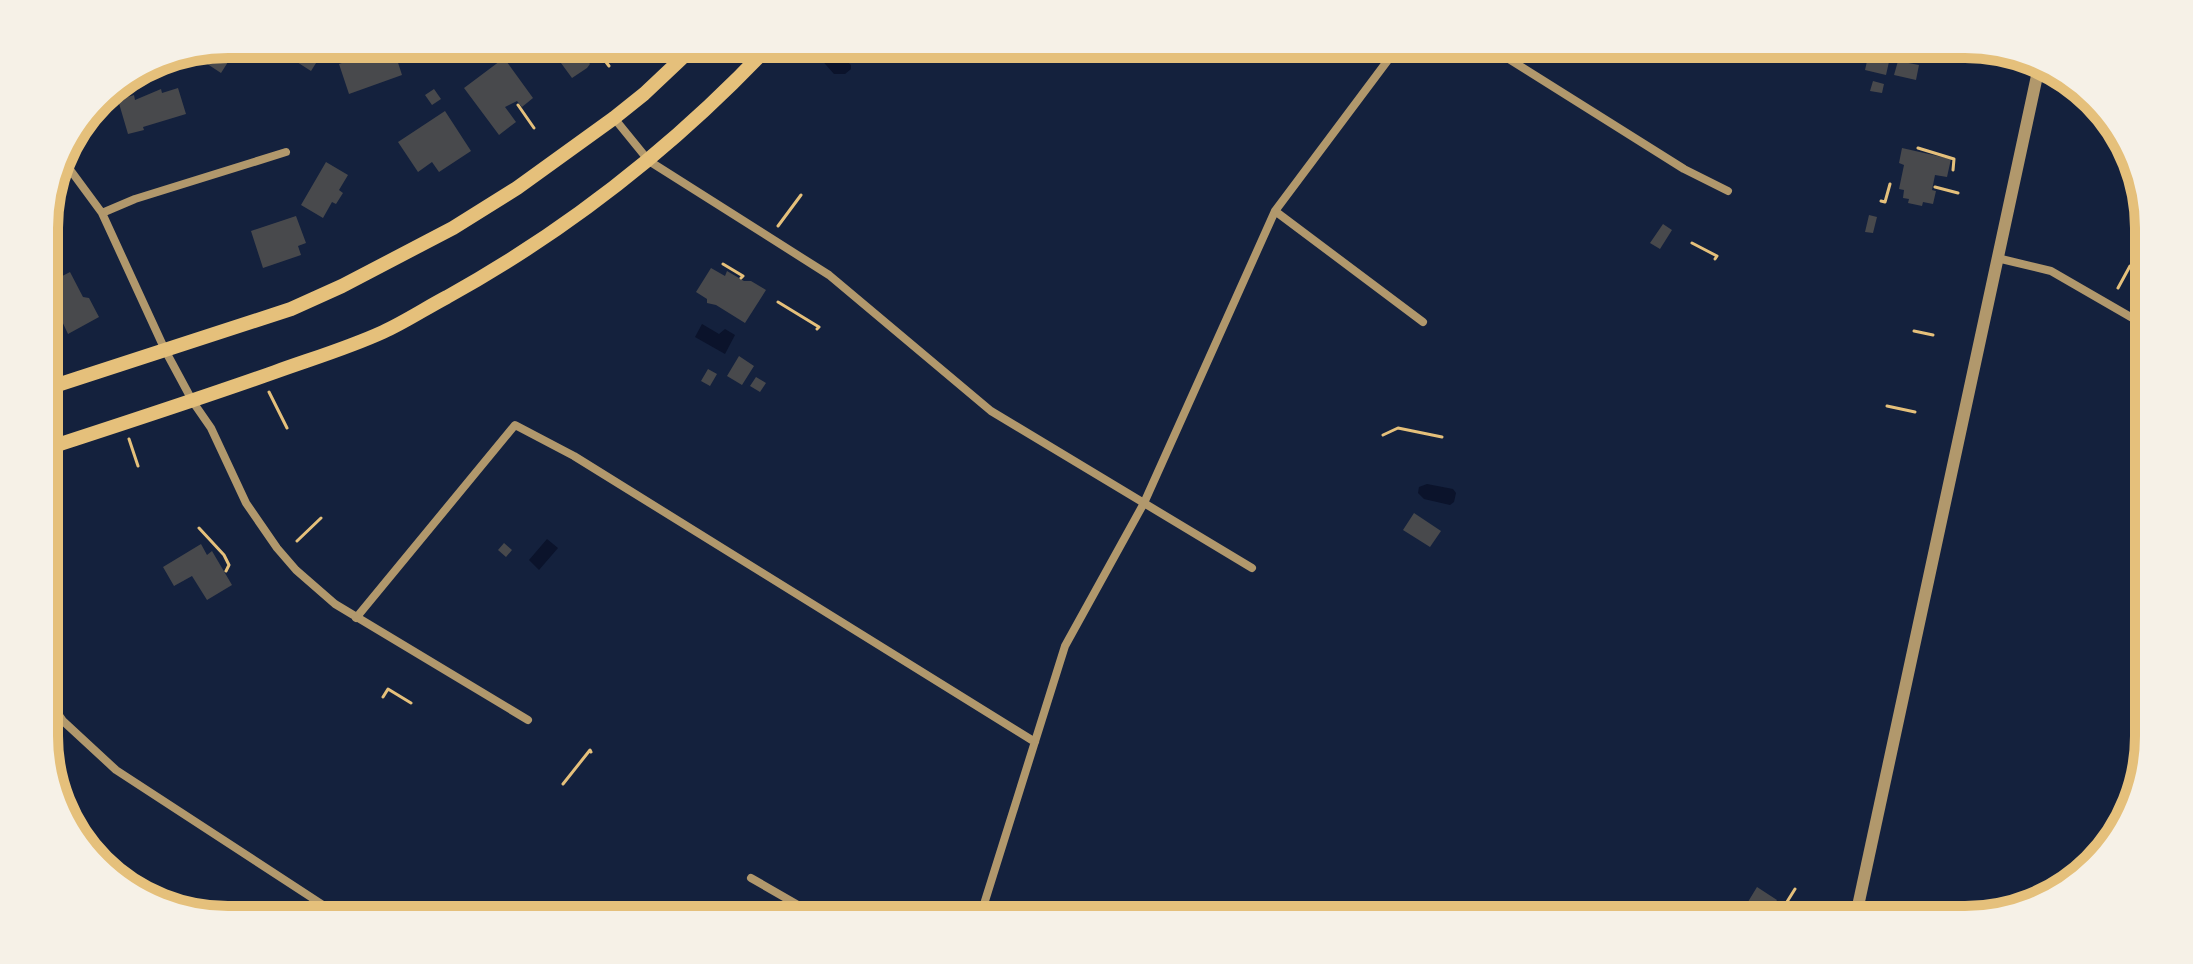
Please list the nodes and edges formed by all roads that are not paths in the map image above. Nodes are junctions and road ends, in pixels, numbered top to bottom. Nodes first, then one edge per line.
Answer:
1 (682, 58) edge
2 (757, 58) edge
3 (1390, 58) edge
4 (1507, 58) edge
5 (2037, 75) edge
6 (614, 118) junction
7 (286, 152) dead end
8 (649, 161) junction
9 (69, 168) edge
10 (1728, 191) dead end
11 (1275, 211) junction
12 (102, 213) junction
13 (1997, 258) junction
14 (2135, 319) edge
15 (1423, 322) dead end
16 (165, 350) junction
17 (58, 385) edge
18 (193, 402) junction
19 (58, 445) edge
20 (1144, 503) junction
21 (1252, 568) dead end
22 (356, 618) junction
23 (58, 714) edge
24 (528, 720) dead end
25 (1035, 742) junction
26 (751, 878) dead end
27 (325, 906) edge
28 (800, 906) edge
29 (983, 906) edge
30 (1858, 906) edge

1 - 6 main road
2 - 8 main road
3 - 11 street
4 - 10 street
5 - 13 street
6 - 8 street
6 - 16 main road
7 - 12 street
8 - 18 main road
8 - 20 street
9 - 12 street
11 - 15 street
11 - 20 street
12 - 16 street
13 - 14 street
13 - 30 street
16 - 17 main road
16 - 18 street
18 - 19 main road
18 - 22 street
20 - 21 street
20 - 25 street
22 - 24 street
22 - 25 street
23 - 27 street
25 - 29 street
26 - 28 street

